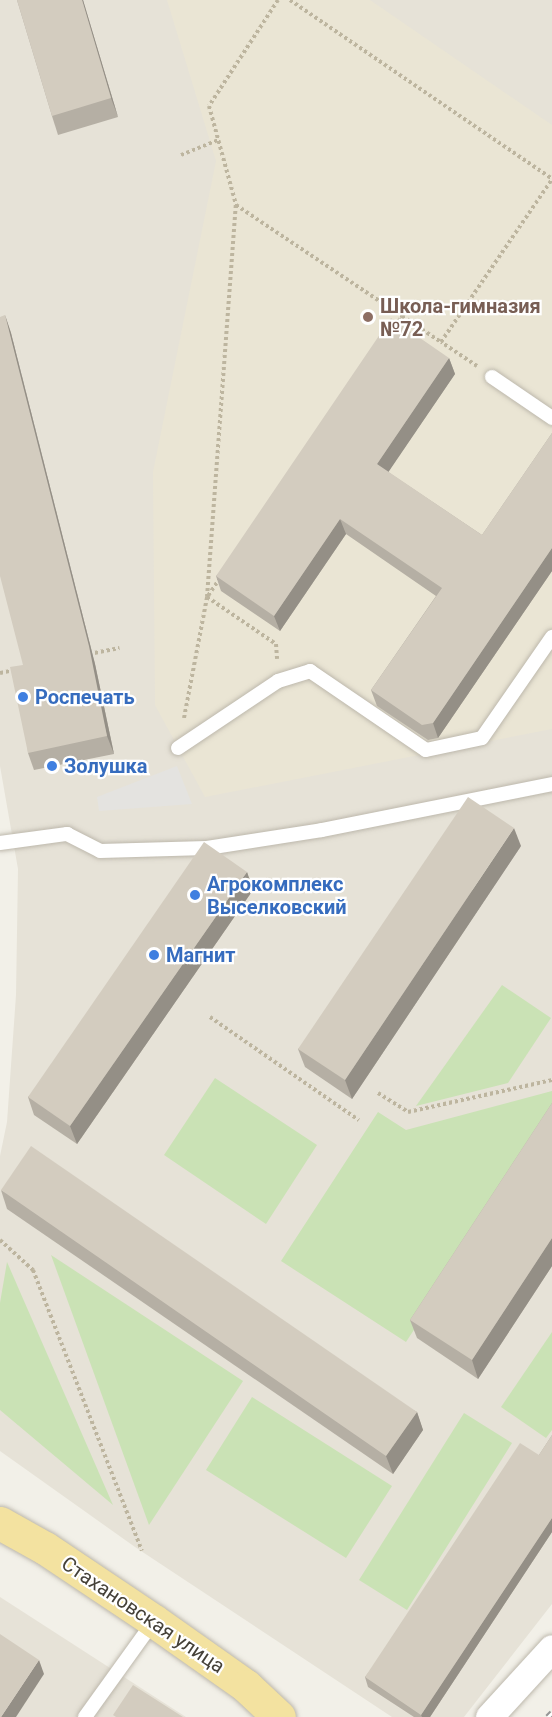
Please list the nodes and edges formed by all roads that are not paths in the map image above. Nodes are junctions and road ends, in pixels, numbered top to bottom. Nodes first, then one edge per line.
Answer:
1 (492, 377) road end
2 (552, 418) edge
3 (552, 637) edge
4 (178, 748) road end
5 (552, 784) edge
6 (0, 843) edge
7 (0, 1508) edge
8 (0, 1523) edge
9 (45, 1548) junction
10 (154, 1621) junction
11 (552, 1648) edge
12 (84, 1717) edge
13 (279, 1717) edge
14 (489, 1717) edge

1 - 2 lane
3 - 4 lane
5 - 6 lane
7 - 9 main road
8 - 9 main road, Стахановская улица
9 - 10 main road, Стахановская улица
10 - 12 lane
10 - 13 main road, Стахановская улица
11 - 14 street

